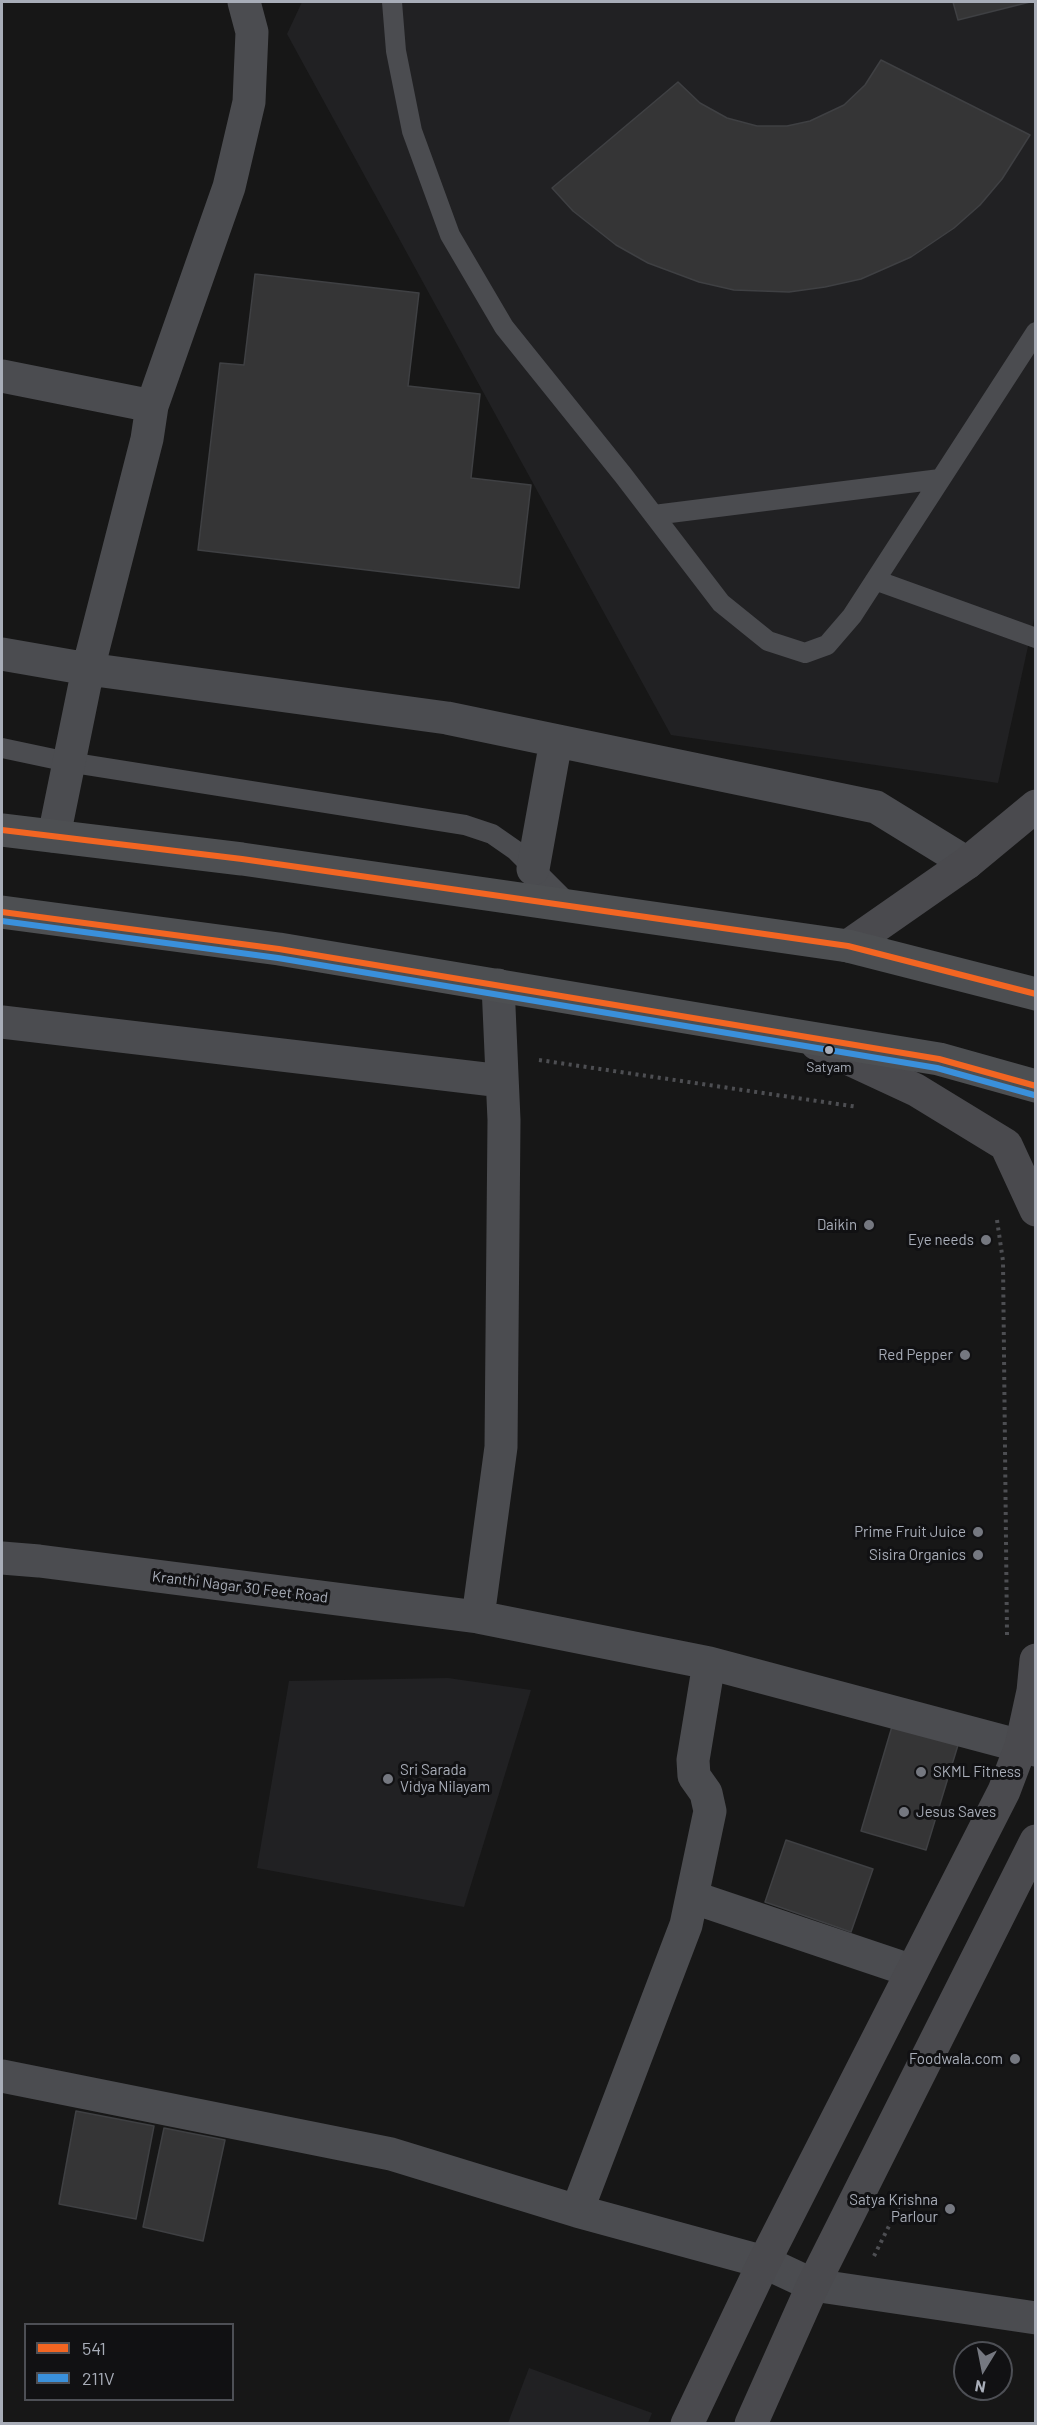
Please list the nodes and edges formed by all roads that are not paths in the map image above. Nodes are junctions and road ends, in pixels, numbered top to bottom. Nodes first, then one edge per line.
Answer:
1 (244, 2) edge
2 (392, 2) edge
3 (1035, 332) edge
4 (2, 376) edge
5 (152, 406) junction
6 (940, 479) junction
7 (654, 515) junction
8 (875, 580) junction
9 (1035, 638) edge
10 (2, 654) edge
11 (88, 669) junction
12 (556, 741) junction
13 (2, 748) edge
14 (68, 762) junction
15 (1035, 806) edge
16 (2, 830) edge
17 (54, 837) junction
18 (967, 863) junction
19 (533, 868) junction
20 (570, 905) junction
21 (2, 912) edge
22 (848, 946) junction
23 (498, 985) junction
24 (1035, 994) edge
25 (2, 1022) edge
26 (799, 1036) junction
27 (502, 1068) junction
28 (1035, 1086) edge
29 (1035, 1210) edge
30 (2, 1558) edge
31 (478, 1617) junction
32 (1035, 1660) edge
33 (709, 1663) junction
34 (1028, 1748) edge
35 (1035, 1841) edge
36 (1026, 1884) edge
37 (692, 1898) junction
38 (912, 1971) junction
39 (2, 2076) edge
40 (577, 2211) junction
41 (764, 2262) junction
42 (813, 2285) junction
43 (1035, 2318) edge
44 (687, 2424) edge
45 (752, 2424) edge

1 - 5 street
2 - 7 lane
3 - 6 lane
4 - 5 street
5 - 11 street
6 - 7 lane
6 - 8 lane
7 - 8 lane
8 - 9 lane
10 - 11 street
11 - 12 street
11 - 14 street
12 - 18 street
12 - 19 street
13 - 14 lane
14 - 17 street
14 - 19 lane
15 - 18 main road
16 - 17 main road
17 - 20 main road
18 - 22 main road
19 - 20 lane
20 - 22 main road
21 - 23 main road
22 - 24 main road
23 - 26 main road
23 - 27 street
25 - 27 street
26 - 28 main road
26 - 29 main road
27 - 31 street
30 - 31 street, Kranthi Nagar 30 Feet Road
31 - 33 street, Kranthi Nagar 30 Feet Road
32 - 34 main road
33 - 34 street, Kranthi Nagar 30 Feet Road
33 - 37 street
34 - 38 main road
35 - 36 main road
36 - 42 main road
37 - 38 street
37 - 40 street
38 - 41 main road
39 - 40 street
40 - 41 street
41 - 42 street
41 - 44 main road
42 - 43 street
42 - 45 main road

